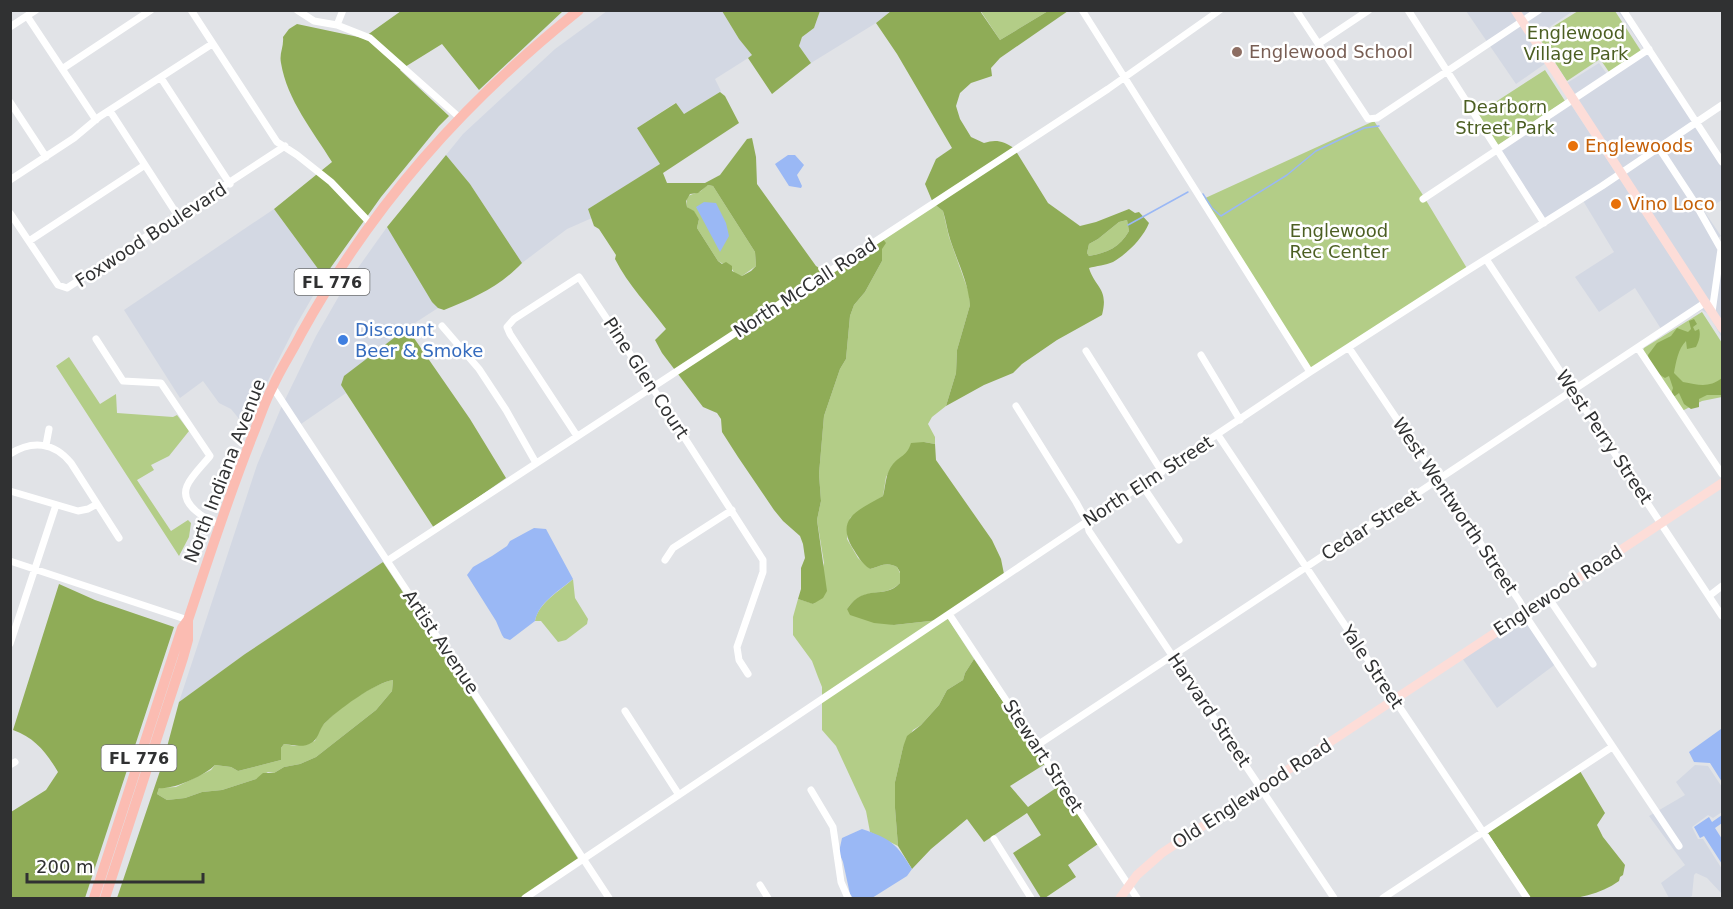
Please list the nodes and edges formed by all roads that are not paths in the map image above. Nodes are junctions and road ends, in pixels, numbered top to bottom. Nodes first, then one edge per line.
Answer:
1 (36, 10) edge
2 (151, 10) edge
3 (191, 10) edge
4 (297, 10) edge
5 (343, 10) edge
6 (579, 10) edge
7 (1082, 10) edge
8 (1220, 10) edge
9 (1296, 10) edge
10 (1368, 10) edge
11 (1408, 10) edge
12 (1515, 10) edge
13 (1539, 10) edge
14 (1623, 10) edge
15 (27, 16) junction
16 (1522, 21) junction
17 (338, 25) junction
18 (10, 27) edge
19 (212, 44) junction
20 (1318, 44) junction
21 (1649, 49) junction
22 (62, 69) junction
23 (1447, 72) junction
24 (1124, 77) junction
25 (160, 78) junction
26 (1574, 100) junction
27 (10, 102) edge
28 (1722, 105) edge
29 (110, 111) junction
30 (460, 118) junction
31 (96, 120) junction
32 (1696, 122) junction
33 (285, 146) junction
34 (1659, 148) junction
35 (1498, 150) junction
36 (46, 157) junction
37 (1722, 162) edge
38 (145, 165) junction
39 (1621, 173) junction
40 (10, 180) edge
41 (230, 184) junction
42 (1423, 199) dead end
43 (10, 213) edge
44 (178, 216) junction
45 (1544, 223) junction
46 (371, 224) junction
47 (29, 241) junction
48 (1486, 259) junction
49 (1706, 302) junction
50 (1712, 312) junction
51 (442, 326) dead end
52 (1722, 328) edge
53 (96, 339) dead end
54 (1349, 348) junction
55 (1638, 348) junction
56 (1086, 351) dead end
57 (1201, 355) dead end
58 (1310, 372) junction
59 (272, 386) junction
60 (652, 387) junction
61 (1573, 391) junction
62 (1016, 406) dead end
63 (1240, 420) junction
64 (49, 429) dead end
65 (1218, 435) junction
66 (577, 436) junction
67 (46, 445) junction
68 (10, 454) edge
69 (536, 463) junction
70 (1162, 472) junction
71 (1722, 474) edge
72 (1438, 480) junction
73 (1722, 483) edge
74 (1142, 485) junction
75 (10, 491) edge
76 (97, 504) junction
77 (56, 505) junction
78 (732, 510) junction
79 (1087, 522) junction
80 (1661, 523) junction
81 (220, 525) junction
82 (119, 538) dead end
83 (1179, 540) dead end
84 (664, 560) dead end
85 (10, 561) edge
86 (387, 561) junction
87 (1306, 568) junction
88 (35, 569) junction
89 (1722, 586) edge
90 (1709, 596) junction
91 (1548, 597) junction
92 (1525, 613) junction
93 (948, 614) junction
94 (1722, 616) edge
95 (188, 620) junction
96 (10, 644) edge
97 (1172, 655) junction
98 (1593, 664) dead end
99 (748, 674) dead end
100 (1394, 700) junction
101 (625, 711) dead end
102 (1036, 746) junction
103 (1612, 747) junction
104 (1261, 788) junction
105 (811, 790) dead end
106 (679, 795) junction
107 (1483, 833) junction
108 (993, 839) dead end
109 (1679, 846) dead end
110 (583, 859) junction
111 (760, 885) dead end
112 (1128, 885) junction
113 (94, 898) edge
114 (105, 898) edge
115 (525, 898) edge
116 (609, 898) edge
117 (768, 898) edge
118 (848, 898) edge
119 (1031, 898) edge
120 (1120, 898) edge
121 (1137, 898) edge
122 (1334, 898) edge
123 (1383, 898) edge
124 (1527, 898) edge

1 - 15 street
2 - 22 street
3 - 19 street
4 - 17 street
5 - 17 street
6 - 30 main road, North Indiana Avenue / FL 776
7 - 24 street
8 - 24 street, North McCall Road
9 - 20 street
10 - 20 street
11 - 23 street
12 - 16 street
13 - 16 street
14 - 21 street
15 - 18 street
15 - 22 street
16 - 23 street
16 - 26 street
17 - 30 street
19 - 25 street
19 - 33 street
20 - 23 street
21 - 26 street
21 - 32 street
22 - 31 street
23 - 35 street
24 - 58 street
24 - 60 street, North McCall Road
25 - 29 street
25 - 41 street
26 - 35 street
26 - 39 street
27 - 36 street
28 - 32 street, North Elm Street
29 - 31 street
29 - 38 street
30 - 46 main road, North Indiana Avenue / FL 776
31 - 36 street
32 - 34 street, North Elm Street
32 - 37 street
33 - 41 street, Foxwood Boulevard
33 - 46 street
34 - 39 street, North Elm Street
34 - 50 street
35 - 42 street
35 - 45 street
36 - 40 street
38 - 44 street
38 - 47 street
39 - 45 street, North Elm Street
39 - 49 street
41 - 44 street, Foxwood Boulevard
43 - 47 street, Foxwood Boulevard
44 - 47 street, Foxwood Boulevard
45 - 48 street, North Elm Street
46 - 59 main road, North Indiana Avenue / FL 776
48 - 54 street, North Elm Street
48 - 61 street, West Perry Street
49 - 50 street
49 - 55 street, Cedar Street
50 - 52 street
51 - 69 street
53 - 81 street
54 - 58 street, North Elm Street
54 - 72 street, West Wentworth Street
55 - 61 street, Cedar Street
55 - 71 street
56 - 70 street
57 - 63 street
58 - 63 street, North Elm Street
59 - 81 main road, North Indiana Avenue / FL 776
59 - 86 street, Artist Avenue
60 - 66 street, North McCall Road
60 - 66 street, Pine Glen Court
60 - 78 street, Pine Glen Court
61 - 72 street, Cedar Street
61 - 80 street, West Perry Street
62 - 79 street, Harvard Street
63 - 65 street, North Elm Street
64 - 67 street
65 - 70 street, North Elm Street
65 - 87 street, Yale Street
66 - 69 street, North McCall Road
67 - 68 street
67 - 76 street
69 - 86 street, North McCall Road
70 - 74 street, North Elm Street
72 - 87 street, Cedar Street
72 - 92 street, West Wentworth Street
73 - 80 street, Englewood Road
74 - 79 street, North Elm Street
74 - 83 street
75 - 77 street
76 - 77 street
76 - 82 street
77 - 88 street
78 - 84 street
78 - 99 street, Pine Glen Court
79 - 93 street, North Elm Street
79 - 97 street, Harvard Street
80 - 90 street, West Perry Street
80 - 91 street, Englewood Road
81 - 95 main road, North Indiana Avenue / FL 776
85 - 88 street
86 - 110 street, Artist Avenue
87 - 97 street, Cedar Street
87 - 100 street, Yale Street
88 - 95 street
88 - 96 street
89 - 90 street
90 - 94 street, West Perry Street
91 - 92 street, Englewood Road
91 - 98 street
92 - 100 street, Englewood Road
92 - 103 street, West Wentworth Street
93 - 102 street, Stewart Street
93 - 106 street, North Elm Street
95 - 113 main road, North Indiana Avenue / FL 776
95 - 114 main road, North Indiana Avenue / FL 776
97 - 102 street, Cedar Street
97 - 104 street, Harvard Street
100 - 104 street, Old Englewood Road
100 - 107 street, Yale Street
101 - 106 street
102 - 112 street, Stewart Street
103 - 107 street
103 - 109 street, West Wentworth Street
104 - 112 street, Old Englewood Road
104 - 122 street, Harvard Street
105 - 118 street
106 - 110 street, North Elm Street
107 - 123 street
107 - 124 street, Yale Street
108 - 119 street
110 - 115 street, North Elm Street
110 - 116 street, Artist Avenue
111 - 117 street
112 - 120 street, Old Englewood Road
112 - 121 street, Stewart Street

